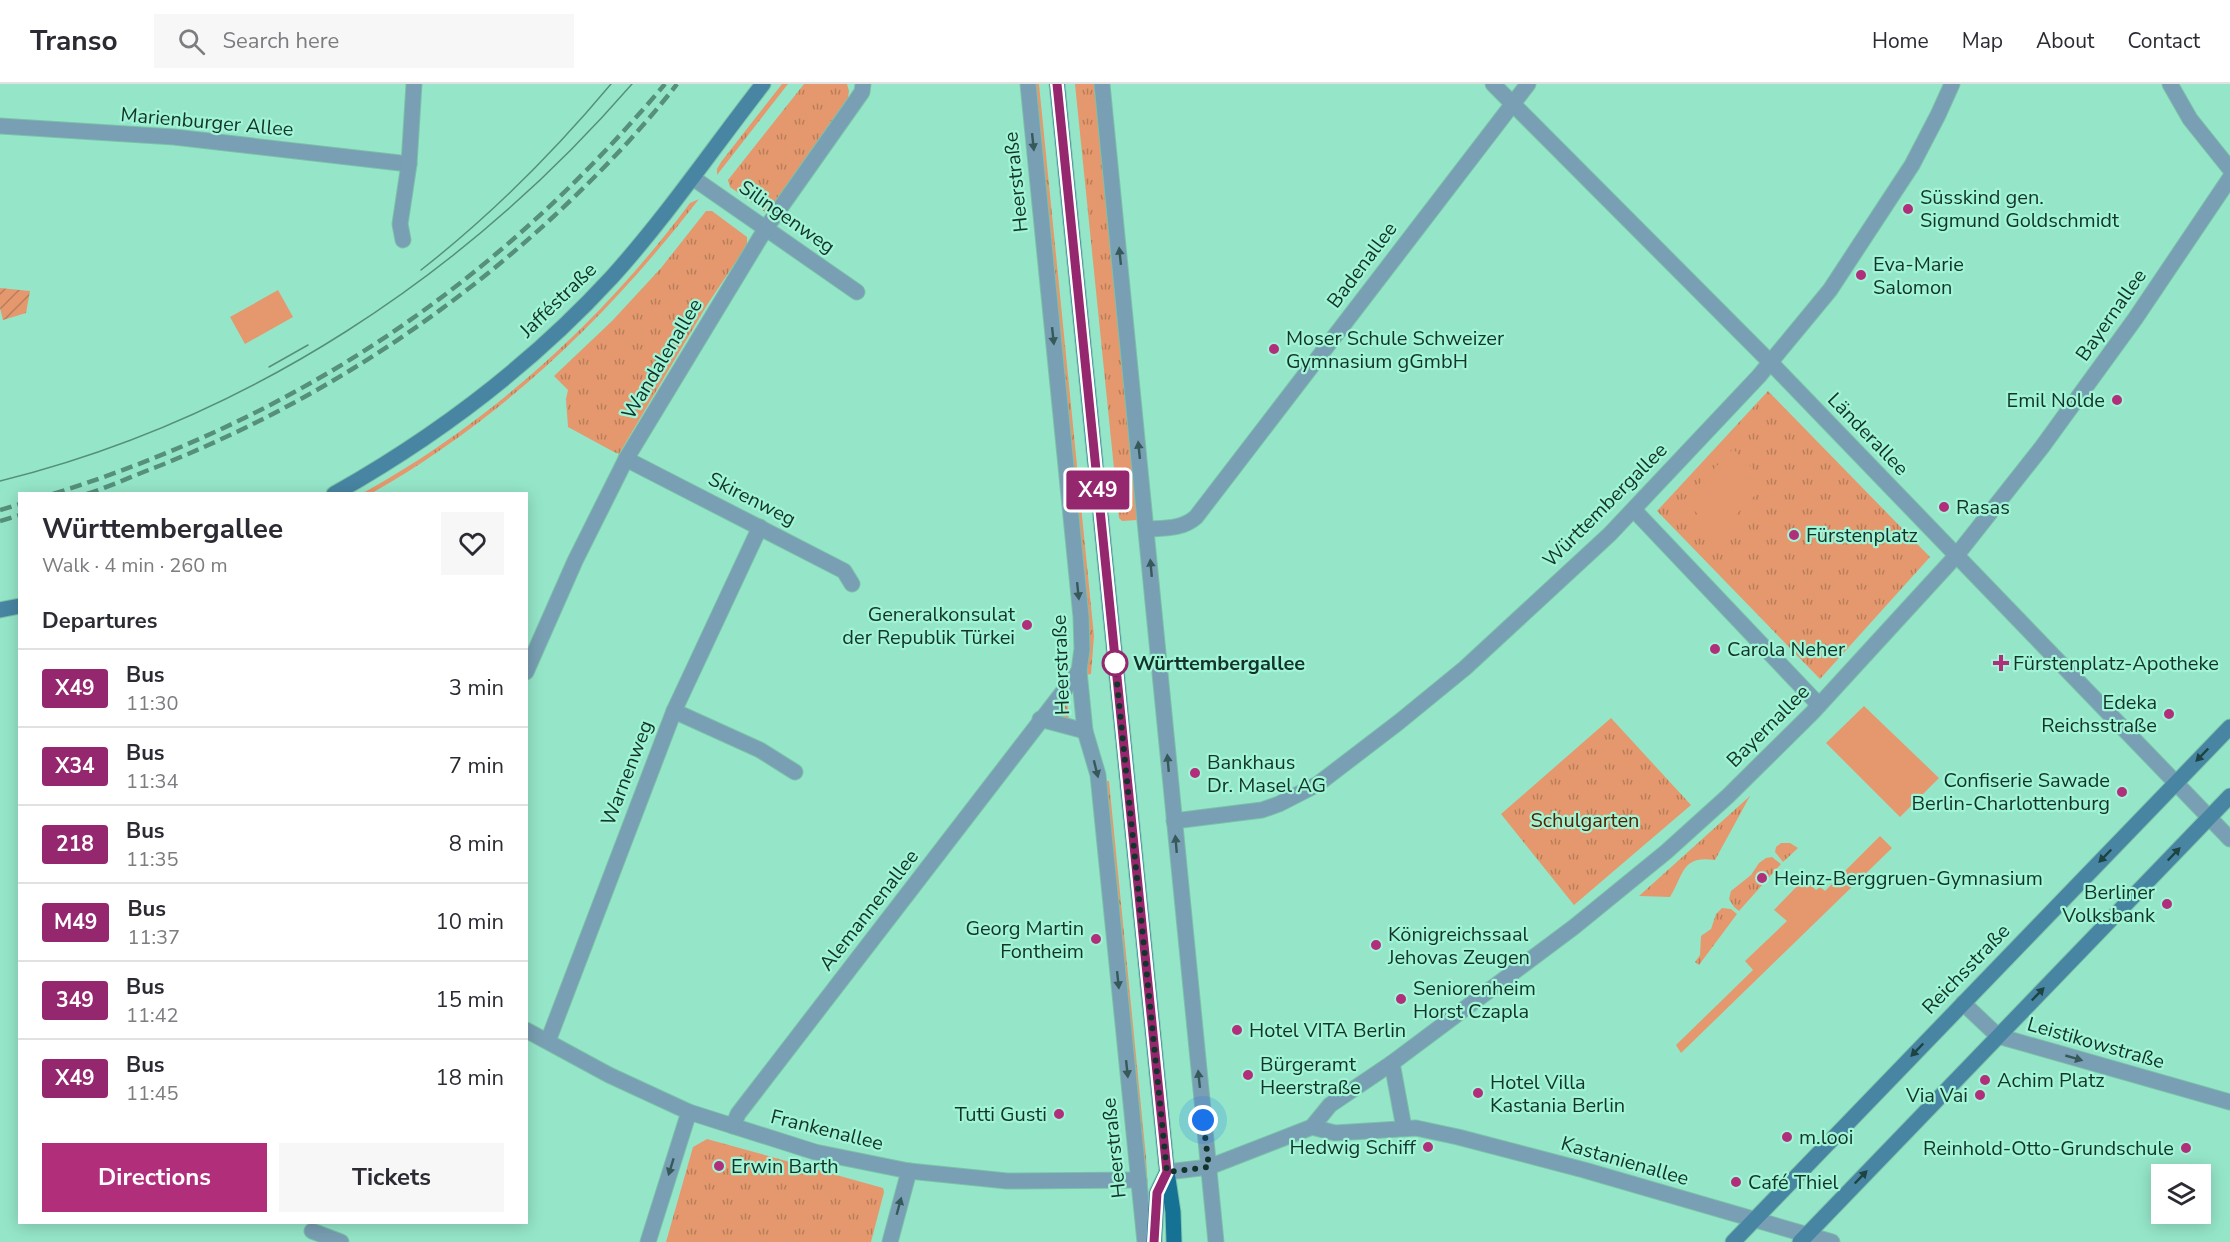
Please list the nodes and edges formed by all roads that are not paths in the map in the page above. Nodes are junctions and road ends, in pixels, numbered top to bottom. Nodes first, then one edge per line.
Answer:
1 (414, 84) edge
2 (763, 84) edge
3 (863, 84) edge
4 (1028, 84) edge
5 (1057, 84) edge
6 (1102, 84) edge
7 (1493, 84) edge
8 (1528, 84) edge
9 (1952, 84) edge
10 (2170, 84) edge
11 (1514, 103) junction
12 (0, 126) edge
13 (409, 164) junction
14 (2230, 169) edge
15 (693, 178) junction
16 (2230, 178) edge
17 (766, 228) junction
18 (403, 240) dead end
19 (857, 292) dead end
20 (1770, 362) junction
21 (626, 459) junction
22 (337, 492) edge
23 (1634, 510) junction
24 (760, 527) junction
25 (1148, 529) junction
26 (1956, 556) junction
27 (852, 584) dead end
28 (18, 606) edge
29 (0, 610) edge
30 (528, 667) edge
31 (1079, 671) junction
32 (1819, 705) junction
33 (674, 711) junction
34 (1040, 718) junction
35 (2230, 727) edge
36 (1085, 730) junction
37 (795, 772) dead end
38 (2175, 784) junction
39 (2230, 796) edge
40 (2210, 818) junction
41 (1174, 821) junction
42 (2230, 839) edge
43 (1963, 1003) junction
44 (528, 1031) edge
45 (1998, 1036) junction
46 (548, 1041) junction
47 (1392, 1063) junction
48 (2230, 1102) edge
49 (689, 1112) junction
50 (733, 1126) junction
51 (1312, 1127) junction
52 (1404, 1128) junction
53 (1209, 1167) junction
54 (909, 1171) junction
55 (1167, 1172) junction
56 (1139, 1179) junction
57 (1755, 1220) junction
58 (312, 1232) edge
59 (1803, 1238) edge
60 (340, 1242) edge
61 (648, 1242) edge
62 (890, 1242) edge
63 (1145, 1242) edge
64 (1154, 1242) edge
65 (1174, 1242) edge
66 (1216, 1242) edge
67 (1733, 1242) edge
68 (1832, 1242) edge

1 - 13 street
2 - 15 main road, Jafféstraße
3 - 17 street, Wandalenallee
4 -> 31 street, Heerstraße
5 - 55 main road, Heerstraße
25 -> 6 street
7 - 11 street, Länderallee
8 - 11 street, Badenallee
9 - 20 street, Württembergallee
10 - 14 street
11 - 20 street, Länderallee
11 - 25 street, Badenallee
12 - 13 street, Marienburger Allee
13 - 18 street
15 - 17 street, Silingenweg
15 - 22 main road, Jafféstraße
16 - 26 street, Bayernallee
17 - 19 street, Silingenweg
17 - 21 street, Wandalenallee
20 - 23 street, Württembergallee
20 - 26 street, Länderallee
21 - 24 street, Skirenweg
21 - 30 street, Wandalenallee
23 - 32 street
23 - 41 street, Württembergallee
24 - 27 street, Skirenweg
24 - 33 street, Warnenweg
41 -> 25 street
26 - 32 street, Bayernallee
26 - 38 street, Länderallee
28 - 29 main road
31 - 34 street, Alemannenallee
31 - 36 street, Heerstraße
32 - 47 street, Bayernallee
33 - 37 street
33 - 46 street, Warnenweg
34 - 36 street
34 - 50 street, Alemannenallee
35 -> 38 main road, Reichsstraße
36 -> 56 street, Heerstraße
38 - 40 street, Länderallee
38 -> 43 main road, Reichsstraße
39 - 40 main road
40 - 42 street, Länderallee
45 -> 40 main road
53 -> 41 street
43 - 45 street, Leistikowstraße
43 -> 57 main road, Reichsstraße
44 - 46 street, Frankenallee
45 -> 48 street, Leistikowstraße
59 -> 45 main road
46 - 49 street, Frankenallee
47 - 51 street, Bayernallee
47 - 52 street
49 - 50 street, Frankenallee
49 -> 61 street
50 - 54 street, Frankenallee
51 - 52 street, Kastanienallee
51 - 53 street, Bayernallee
52 - 57 street, Kastanienallee
53 - 55 street
53 - 66 street
54 - 56 street, Frankenallee
62 -> 54 street
55 - 64 main road, Heerstraße
55 - 65 main road, Heerstraße
56 - 63 street, Heerstraße
57 - 59 street, Kastanienallee
57 - 67 main road, Reichsstraße
58 - 60 street
59 - 68 street, Kastanienallee

